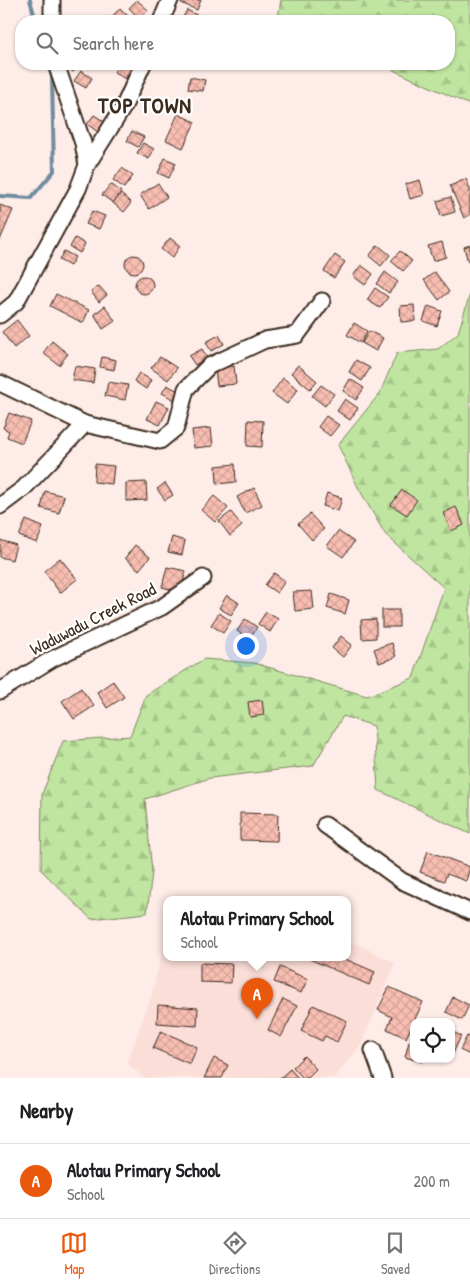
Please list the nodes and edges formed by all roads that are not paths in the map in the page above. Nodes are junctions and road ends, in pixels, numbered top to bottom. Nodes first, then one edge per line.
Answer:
1 (52, 0) edge
2 (170, 0) edge
3 (52, 15) edge
4 (164, 15) edge
5 (58, 70) edge
6 (140, 70) edge
7 (87, 165) junction
8 (322, 301) dead end
9 (0, 315) edge
10 (0, 383) edge
11 (85, 424) junction
12 (0, 506) edge
13 (202, 578) dead end
14 (0, 692) edge
15 (325, 825) dead end
16 (470, 912) edge
17 (373, 1050) dead end
18 (383, 1078) edge

1 - 3 street
2 - 4 street
5 - 7 street
6 - 7 street
7 - 9 street
8 - 11 street
10 - 11 street
11 - 12 street
13 - 14 street, Waduwadu Creek Road
15 - 16 street
17 - 18 street

